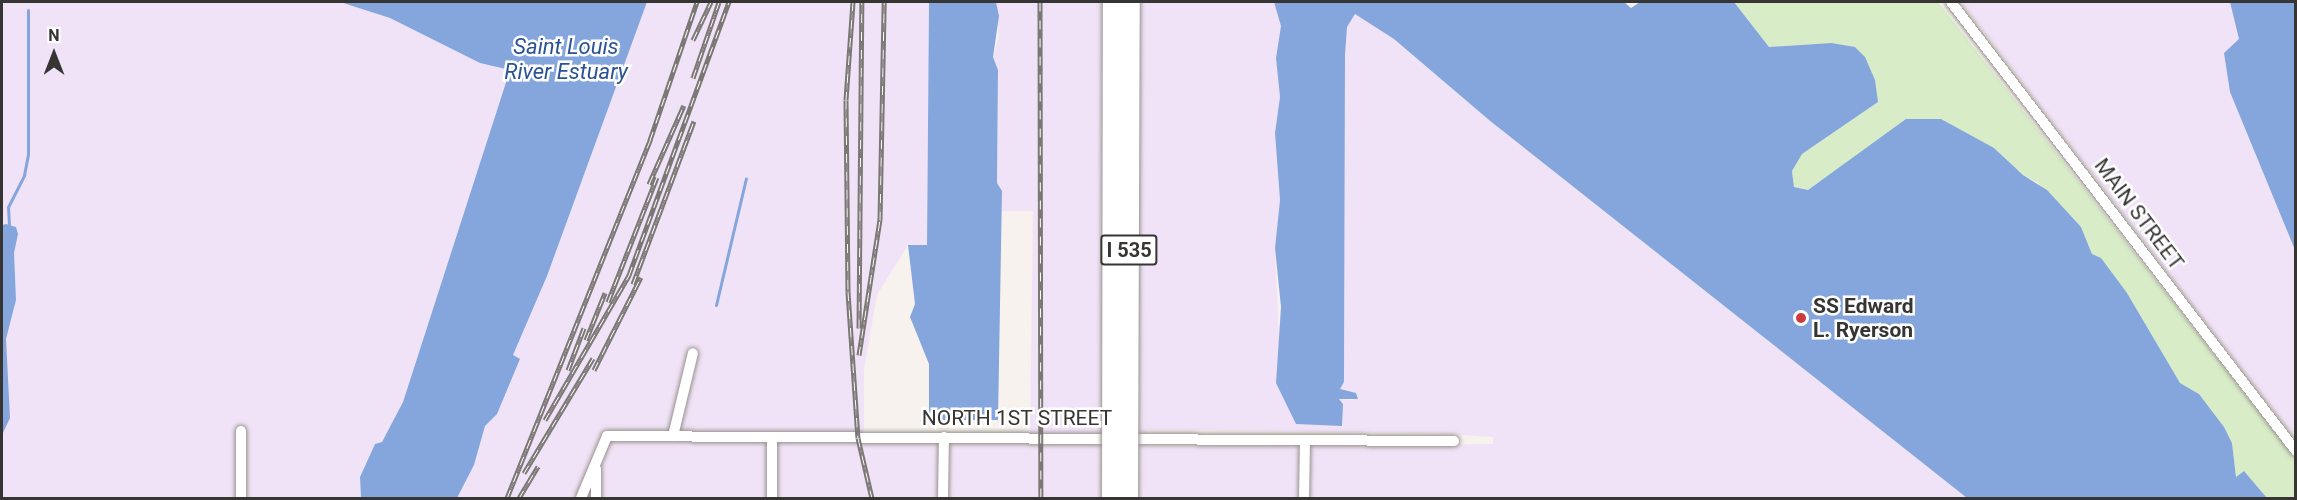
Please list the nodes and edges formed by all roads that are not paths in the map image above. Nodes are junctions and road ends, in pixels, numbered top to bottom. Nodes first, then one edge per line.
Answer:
1 (1113, 2) edge
2 (1130, 2) edge
3 (1958, 4) edge
4 (693, 353) dead end
5 (241, 431) dead end
6 (673, 436) junction
7 (772, 436) junction
8 (944, 437) junction
9 (1305, 440) junction
10 (1454, 441) dead end
11 (2295, 451) edge
12 (596, 463) junction
13 (241, 498) edge
14 (581, 498) edge
15 (596, 498) edge
16 (772, 498) edge
17 (944, 498) edge
18 (1112, 498) edge
19 (1128, 498) edge
20 (1304, 498) edge

1 - 18 highway, I 535, bridge
2 - 19 highway, I 535, bridge
3 - 11 street, MAIN STREET
4 - 6 street
5 - 13 street
6 - 7 street, NORTH 1ST STREET
6 - 12 street, NORTH 1ST STREET
7 - 8 street, NORTH 1ST STREET
7 - 16 street
8 - 9 street, NORTH 1ST STREET
8 - 17 street
9 - 10 street, NORTH 1ST STREET
9 - 20 street
12 - 14 street
12 - 15 street

